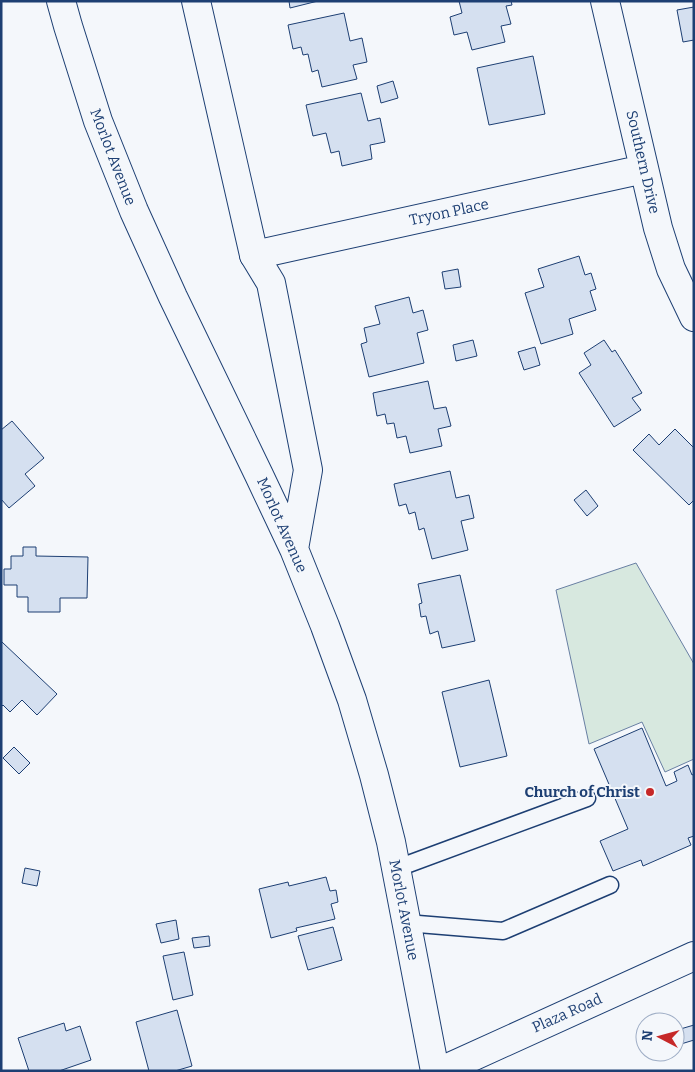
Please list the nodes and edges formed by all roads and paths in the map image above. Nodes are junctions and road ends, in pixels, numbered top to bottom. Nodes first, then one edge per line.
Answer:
1 (61, 1) edge
2 (196, 1) edge
3 (606, 1) edge
4 (644, 169) junction
5 (254, 255) junction
6 (694, 318) edge
7 (294, 549) junction
8 (587, 798) dead end
9 (395, 869) junction
10 (610, 884) dead end
11 (406, 923) junction
12 (694, 956) edge
13 (435, 1071) edge
14 (441, 1071) edge

1 - 7 street, Morlot Avenue
2 - 5 street
3 - 4 street, Southern Drive
4 - 5 street, Tryon Place
4 - 6 street, Southern Drive
5 - 7 street
7 - 9 street, Morlot Avenue
8 - 9 lane
9 - 11 street, Morlot Avenue
10 - 11 lane
11 - 13 street, Morlot Avenue
12 - 14 street, Plaza Road

